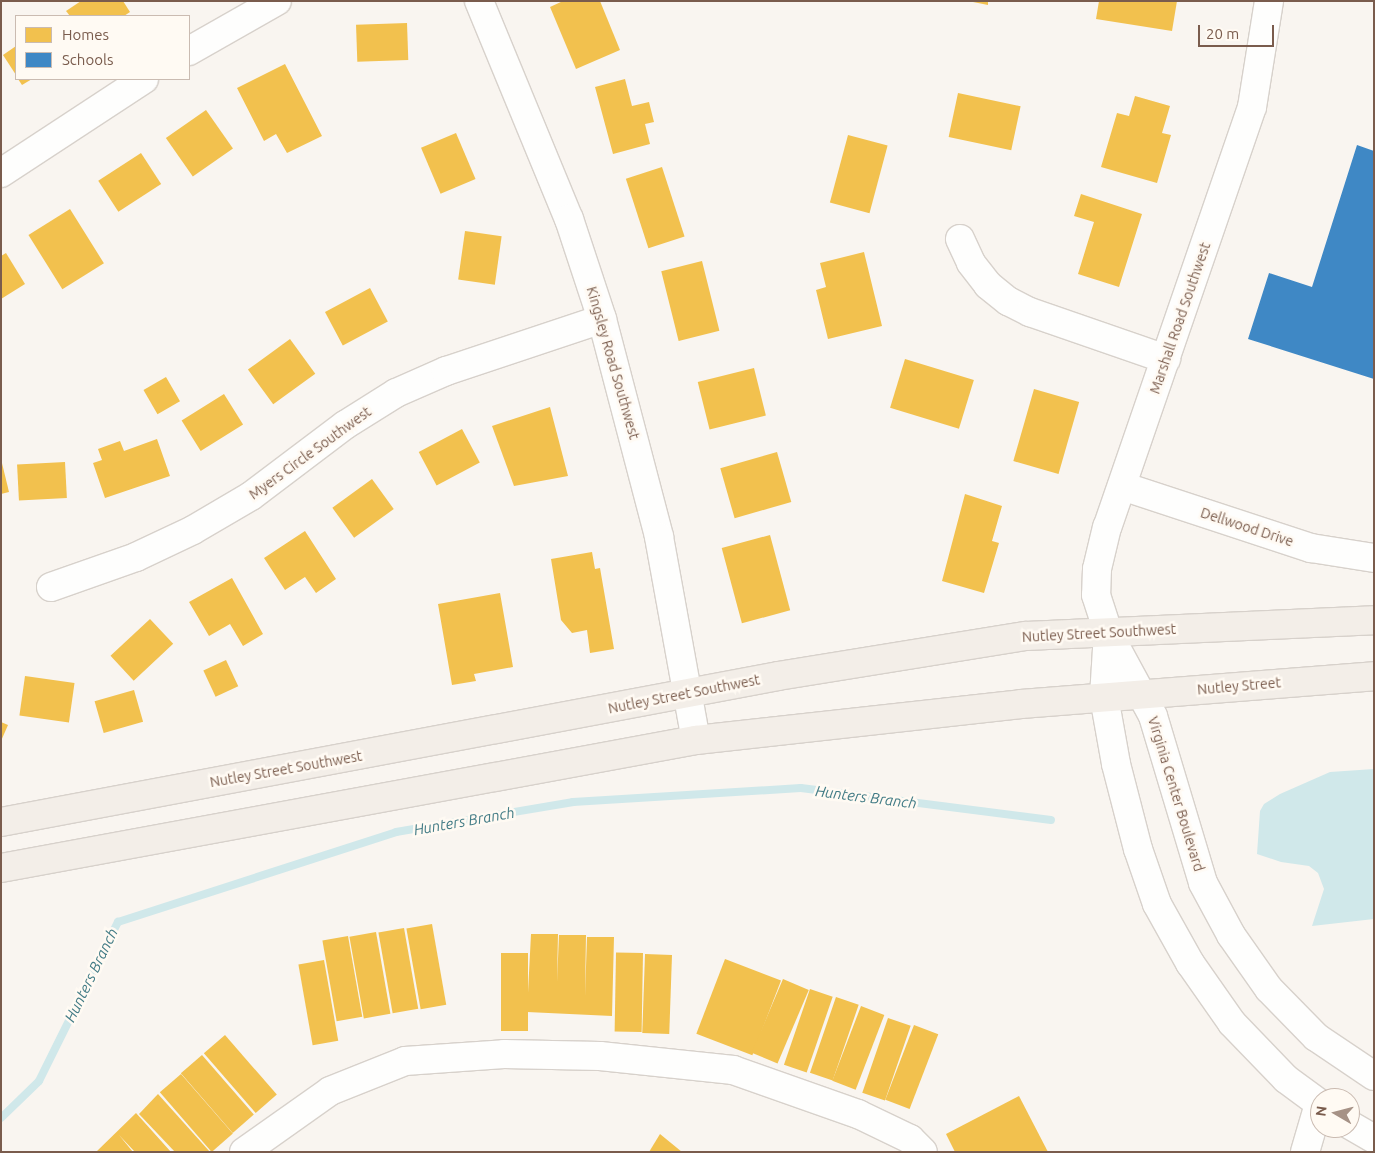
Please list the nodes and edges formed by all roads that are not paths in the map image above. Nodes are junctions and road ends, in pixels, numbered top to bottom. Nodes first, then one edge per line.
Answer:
1 (277, 1) edge
2 (479, 1) edge
3 (1269, 1) edge
4 (190, 50) edge
5 (142, 80) edge
6 (1, 173) edge
7 (960, 239) dead end
8 (602, 320) junction
9 (1166, 359) junction
10 (1122, 486) junction
11 (1374, 558) edge
12 (51, 587) dead end
13 (1374, 620) edge
14 (1108, 633) junction
15 (1374, 676) edge
16 (689, 694) junction
17 (1143, 694) junction
18 (1104, 697) junction
19 (696, 740) junction
20 (1, 822) edge
21 (1, 868) edge
22 (1374, 1076) edge
23 (1310, 1096) edge
24 (1360, 1131) edge
25 (1310, 1136) edge
26 (1374, 1139) edge
27 (244, 1152) edge
28 (923, 1152) edge
29 (1305, 1152) edge

1 - 4 street
2 - 8 street, Kingsley Road Southwest
3 - 9 street, Marshall Road Southwest
5 - 6 street
7 - 9 street
8 - 12 street, Myers Circle Southwest
8 - 16 street, Kingsley Road Southwest
9 - 10 street, Marshall Road Southwest
10 - 11 street, Dellwood Drive
10 - 14 street, Marshall Road Southwest
13 - 14 main road, Nutley Street Southwest
14 - 16 main road, Nutley Street Southwest
14 - 17 street, Virginia Center Boulevard
14 - 18 street
15 - 17 main road, Nutley Street
16 - 19 street, Kingsley Road Southwest
16 - 20 main road, Nutley Street Southwest
17 - 18 main road, Nutley Street
17 - 22 street, Virginia Center Boulevard
18 - 19 main road
18 - 23 street
19 - 21 main road
24 - 26 street
25 - 29 street
27 - 28 street

